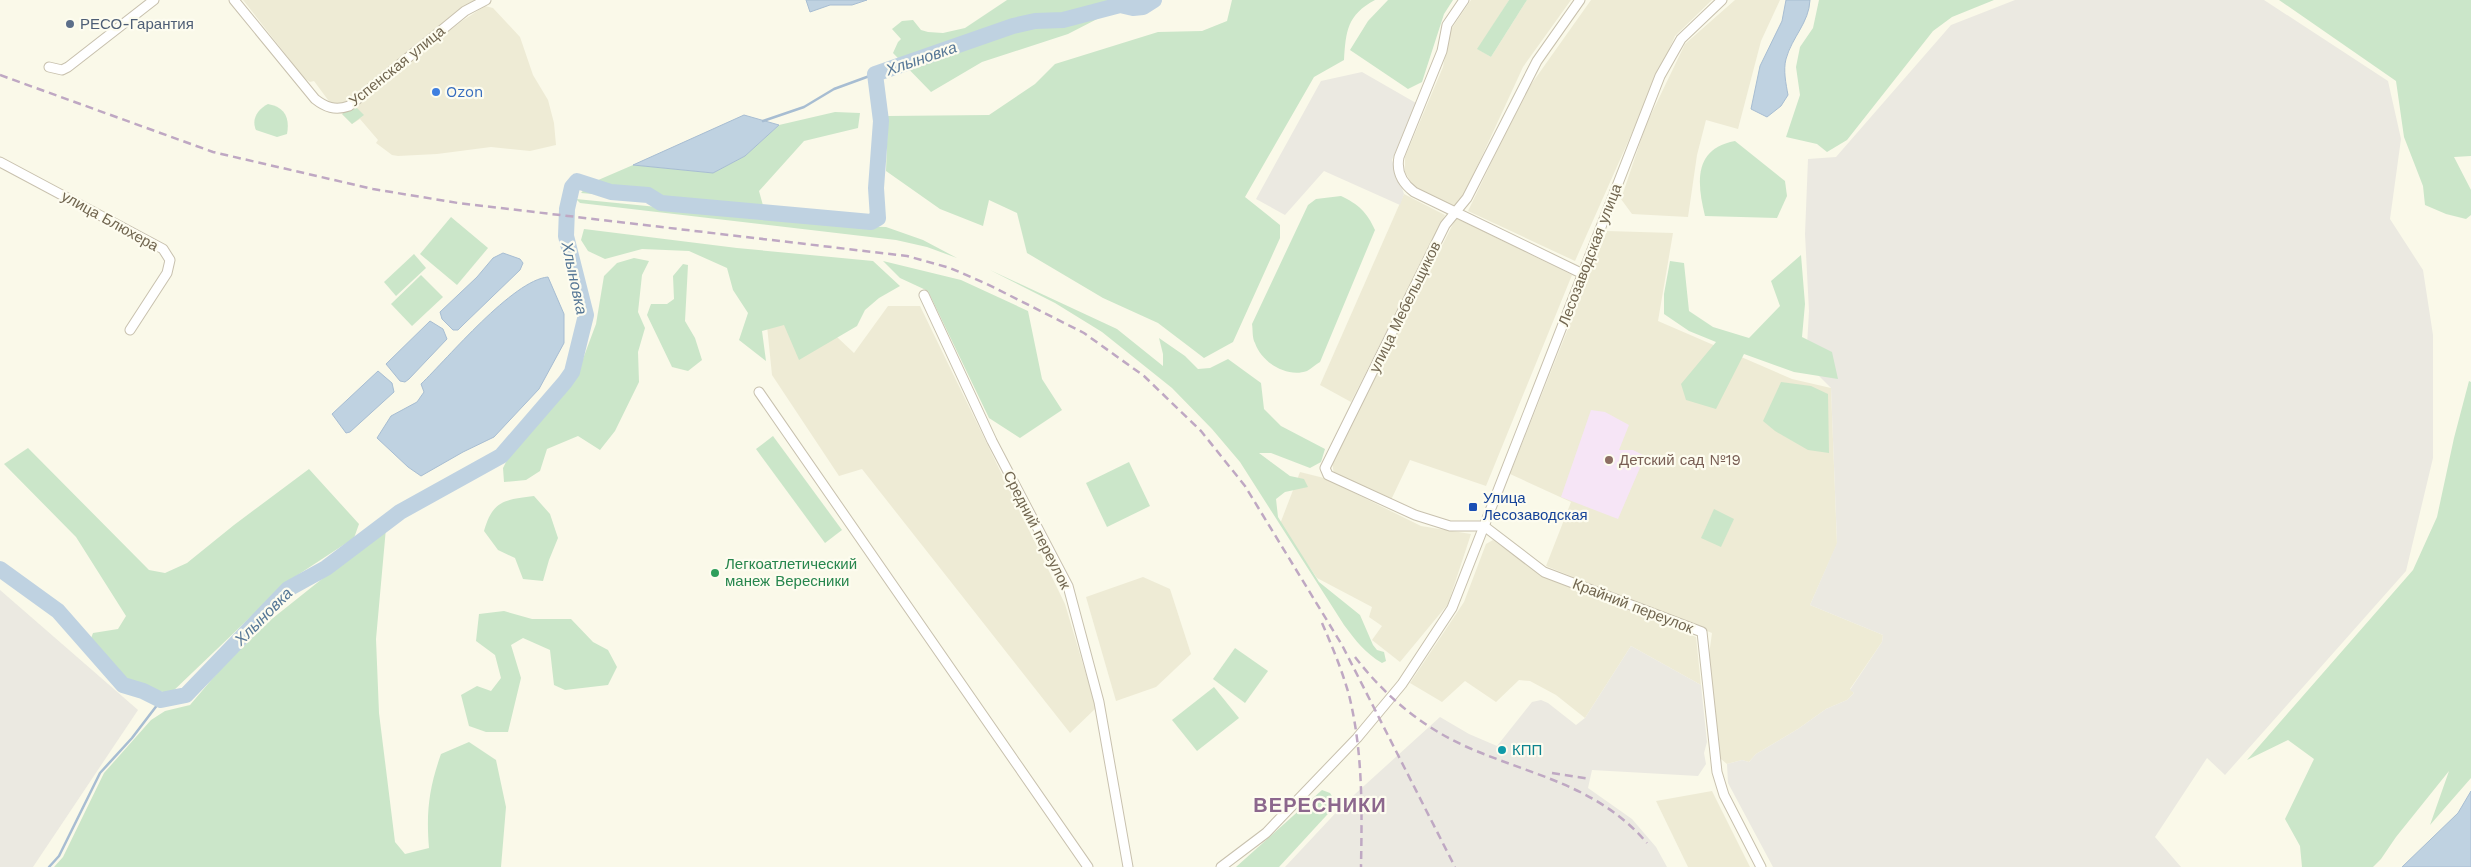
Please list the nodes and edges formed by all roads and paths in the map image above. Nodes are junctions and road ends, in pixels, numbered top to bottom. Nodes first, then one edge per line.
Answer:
1 (154, 0) edge
2 (234, 0) edge
3 (486, 0) edge
4 (1464, 0) edge
5 (1580, 0) edge
6 (1722, 0) edge
7 (49, 67) dead end
8 (0, 162) edge
9 (1456, 212) junction
10 (1583, 274) junction
11 (924, 295) dead end
12 (130, 330) dead end
13 (759, 392) dead end
14 (1484, 526) junction
15 (1088, 867) edge
16 (1128, 867) edge
17 (1221, 867) edge
18 (1761, 867) edge

1 - 7 street
2 - 3 street, Успенская улица
4 - 9 street
5 - 9 street, улица Мебельщиков
6 - 10 street, Лесозаводская улица
8 - 12 street, улица Блюхера
9 - 10 street
9 - 14 street, улица Мебельщиков
10 - 14 street, Лесозаводская улица
11 - 16 street, Средний переулок
13 - 15 street
14 - 17 street, Лесозаводская улица
14 - 18 street, Крайний переулок

